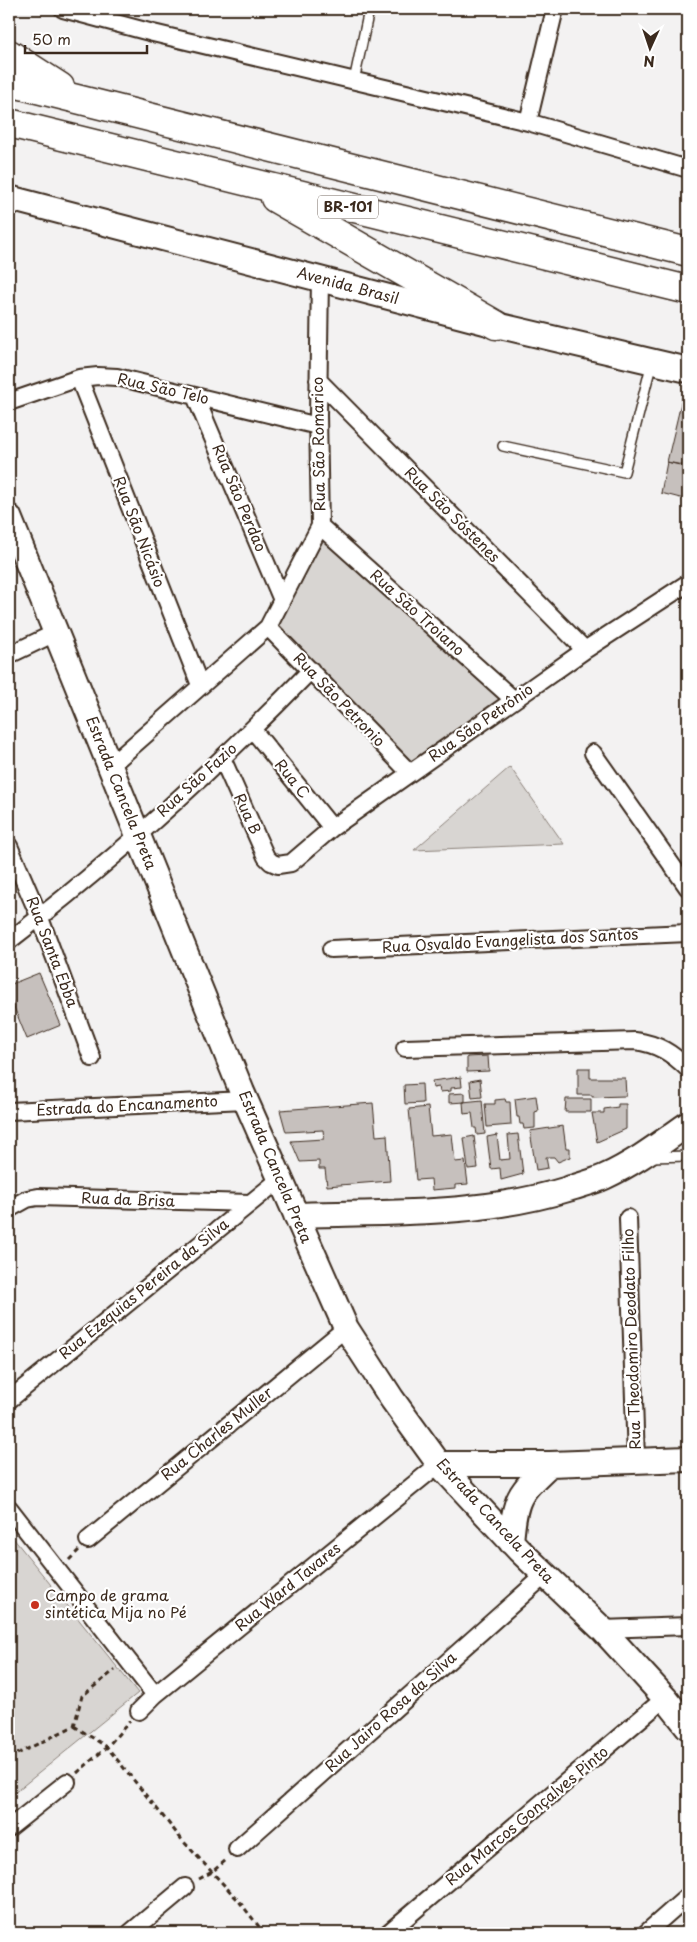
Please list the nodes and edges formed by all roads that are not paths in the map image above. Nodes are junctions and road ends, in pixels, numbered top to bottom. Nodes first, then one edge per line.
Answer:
1 (62, 9) edge
2 (555, 9) edge
3 (369, 10) dead end
4 (9, 54) edge
5 (354, 81) junction
6 (9, 82) edge
7 (78, 98) junction
8 (9, 122) edge
9 (528, 122) junction
10 (688, 169) edge
11 (248, 182) junction
12 (9, 198) edge
13 (688, 252) edge
14 (320, 278) junction
15 (688, 290) edge
16 (496, 325) junction
17 (652, 362) junction
18 (688, 370) edge
19 (79, 378) junction
20 (318, 380) junction
21 (195, 396) junction
22 (9, 402) edge
23 (318, 426) junction
24 (503, 446) dead end
25 (9, 517) edge
26 (320, 526) junction
27 (16, 553) edge
28 (688, 583) edge
29 (282, 600) junction
30 (268, 626) junction
31 (56, 633) junction
32 (585, 650) junction
33 (9, 654) edge
34 (311, 670) junction
35 (200, 685) junction
36 (514, 700) junction
37 (253, 730) junction
38 (593, 753) dead end
39 (222, 758) junction
40 (110, 766) junction
41 (410, 773) junction
42 (332, 828) junction
43 (138, 834) junction
44 (9, 846) edge
45 (278, 866) joint
46 (688, 888) edge
47 (40, 918) junction
48 (688, 933) edge
49 (9, 942) edge
50 (331, 949) dead end
51 (405, 1048) dead end
52 (92, 1058) dead end
53 (688, 1069) edge
54 (245, 1100) junction
55 (9, 1111) edge
56 (688, 1124) edge
57 (688, 1156) edge
58 (643, 1157) junction
59 (280, 1179) junction
60 (250, 1203) junction
61 (9, 1209) edge
62 (296, 1215) junction
63 (628, 1218) dead end
64 (346, 1328) junction
65 (9, 1400) edge
66 (688, 1459) edge
67 (636, 1460) junction
68 (439, 1464) junction
69 (550, 1464) junction
70 (9, 1508) edge
71 (88, 1540) dead end
72 (511, 1542) junction
73 (545, 1575) junction
74 (688, 1626) edge
75 (602, 1629) junction
76 (155, 1695) junction
77 (665, 1698) junction
78 (139, 1712) road end
79 (688, 1727) edge
80 (68, 1782) road end
81 (9, 1828) edge
82 (237, 1849) road end
83 (185, 1887) road end
84 (688, 1896) edge
85 (130, 1933) edge
86 (388, 1933) edge
87 (646, 1933) edge

1 - 5 street
2 - 9 street
3 - 5 lane
4 - 7 highway
5 - 9 street
6 - 7 highway, BR-101
7 - 13 highway, BR-101
8 - 11 highway, BR-101
9 - 10 street
11 - 15 highway, BR-101
11 - 16 highway
12 - 14 street, Avenida Brasil
14 - 16 street, Avenida Brasil
14 - 20 street, Rua São Romarico
16 - 17 street, Avenida Brasil
17 - 18 street, Avenida Brasil
17 - 24 lane
19 - 21 street, Rua São Telo
19 - 22 street, Rua São Telo
19 - 35 street, Rua São Nicásio
20 - 23 street, Rua São Romarico
20 - 32 street, Rua São Sóstenes
21 - 23 street, Rua São Telo
21 - 29 street, Rua São Perdao
23 - 26 street, Rua São Romarico
25 - 27 street, Estrada Cancela Preta
26 - 29 street, Rua São Romarico
26 - 36 street, Rua São Troiano
27 - 31 street, Estrada Cancela Preta
28 - 32 street, Rua São Petrônio
29 - 30 street, Rua São Romarico
30 - 34 street, Rua São Petronio
30 - 35 street, Rua São Romarico
31 - 33 street
31 - 40 street, Estrada Cancela Preta
32 - 36 street, Rua São Petrônio
34 - 37 street, Rua São Fazio
34 - 41 street, Rua São Petronio
35 - 40 street, Rua São Romarico
36 - 41 street, Rua São Petrônio
37 - 39 street, Rua São Fazio
37 - 42 street, Rua C
38 - 46 street
39 - 43 street, Rua São Fazio
39 - 45 street, Rua B
40 - 43 street, Estrada Cancela Preta
41 - 42 street, Rua São Petrônio
42 - 45 street, Rua São Petrônio
43 - 47 street, Rua São Fazio
43 - 54 street, Estrada Cancela Preta
44 - 47 street, Rua Santa Ebba
47 - 49 street, Rua São Fazio
47 - 52 street, Rua Santa Ebba
48 - 50 street, Rua Osvaldo Evangelista dos Santos
51 - 53 street
54 - 55 street, Estrada do Encanamento
54 - 59 street, Estrada Cancela Preta
56 - 58 street
57 - 58 lane
58 - 62 street
59 - 60 street, Rua Ezequias Pereira da Silva
59 - 62 street, Estrada Cancela Preta
60 - 61 street, Rua da Brisa
60 - 65 street, Rua Ezequias Pereira da Silva
62 - 64 street, Estrada Cancela Preta
63 - 67 street, Rua Theodomiro Deodato Filho
64 - 68 street, Estrada Cancela Preta
64 - 71 street, Rua Charles Muller
66 - 67 street
67 - 69 street
68 - 69 street
68 - 72 street, Estrada Cancela Preta
68 - 76 street, Rua Ward Tavares
69 - 72 street
70 - 76 street
72 - 73 street, Estrada Cancela Preta
73 - 75 street, Estrada Cancela Preta
73 - 82 street, Rua Jairo Rosa da Silva
74 - 75 street
75 - 77 street, Estrada Cancela Preta
76 - 78 street, Rua Ward Tavares
77 - 79 street, Estrada Cancela Preta
77 - 86 street, Rua Marcos Gonçalves Pinto
80 - 81 street
83 - 85 street
84 - 87 street

